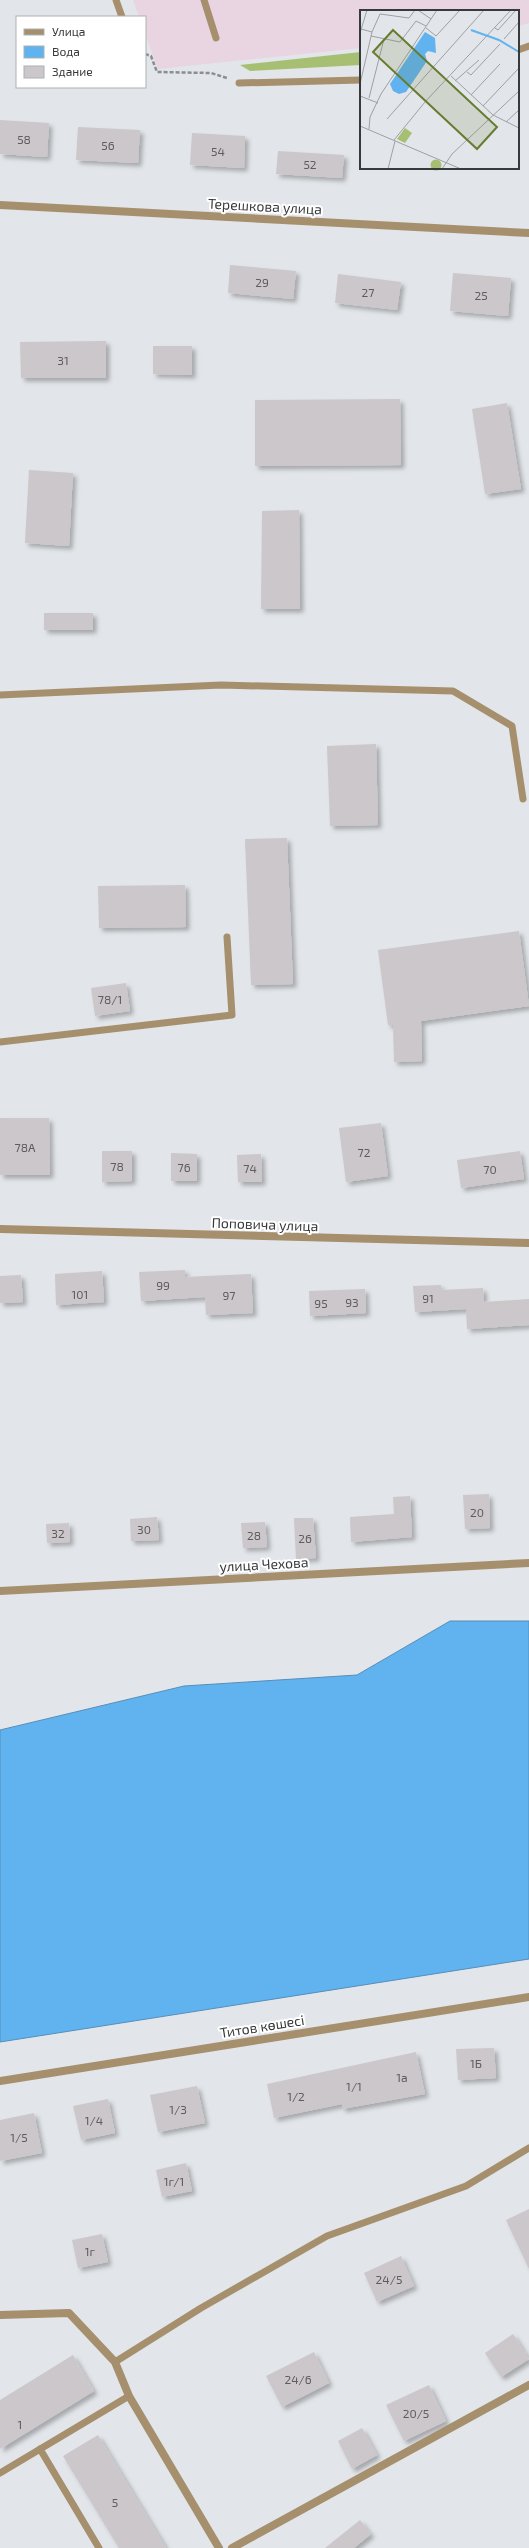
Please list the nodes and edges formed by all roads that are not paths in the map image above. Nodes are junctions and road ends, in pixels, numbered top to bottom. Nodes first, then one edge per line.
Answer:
1 (116, 0) edge
2 (204, 0) edge
3 (122, 16) edge
4 (216, 38) dead end
5 (529, 46) edge
6 (519, 50) edge
7 (360, 80) edge
8 (240, 83) road end
9 (0, 205) edge
10 (529, 233) edge
11 (0, 695) edge
12 (523, 799) dead end
13 (227, 937) dead end
14 (0, 1042) edge
15 (0, 1229) edge
16 (529, 1243) edge
17 (529, 1563) edge
18 (0, 1591) edge
19 (529, 1997) edge
20 (0, 2081) edge
21 (529, 2148) edge
22 (0, 2315) edge
23 (115, 2362) junction
24 (529, 2385) edge
25 (129, 2396) junction
26 (40, 2449) junction
27 (0, 2473) edge
28 (99, 2548) edge
29 (219, 2548) edge
30 (232, 2548) edge

1 - 3 lane
2 - 4 lane
5 - 6 lane
7 - 8 lane
9 - 10 street, Терешкова улица
11 - 12 lane
13 - 14 lane
15 - 16 street, Поповича улица
17 - 18 street, улица Чехова
19 - 20 street, Титов көшесі
21 - 23 lane
22 - 23 street
23 - 25 street
24 - 30 street
25 - 26 lane
25 - 29 street
26 - 27 lane
26 - 28 lane

